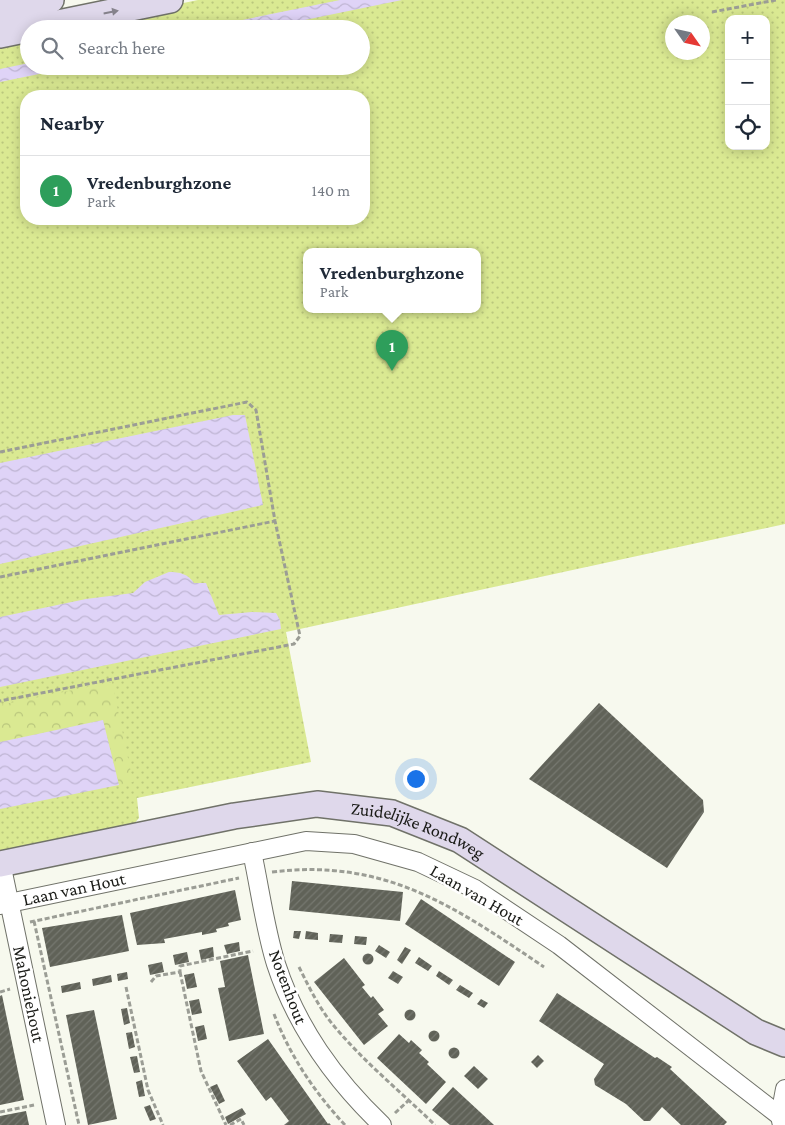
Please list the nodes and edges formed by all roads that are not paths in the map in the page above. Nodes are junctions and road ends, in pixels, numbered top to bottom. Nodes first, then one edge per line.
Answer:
1 (51, 0) edge
2 (170, 0) edge
3 (0, 11) edge
4 (73, 20) edge
5 (20, 31) edge
6 (0, 35) edge
7 (252, 852) junction
8 (0, 863) edge
9 (4, 904) edge
10 (785, 1044) edge
11 (785, 1089) edge
12 (781, 1120) edge
13 (56, 1125) edge
14 (382, 1125) edge

1 - 3 main road
4 -> 2 main road
5 - 6 main road
7 - 9 street, Laan van Hout
7 - 12 street, Laan van Hout
7 - 14 street, Notenhout
8 - 9 street, Mahoniehout
8 - 10 main road, Zuidelijke Rondweg
9 - 13 street, Mahoniehout
11 - 12 street

